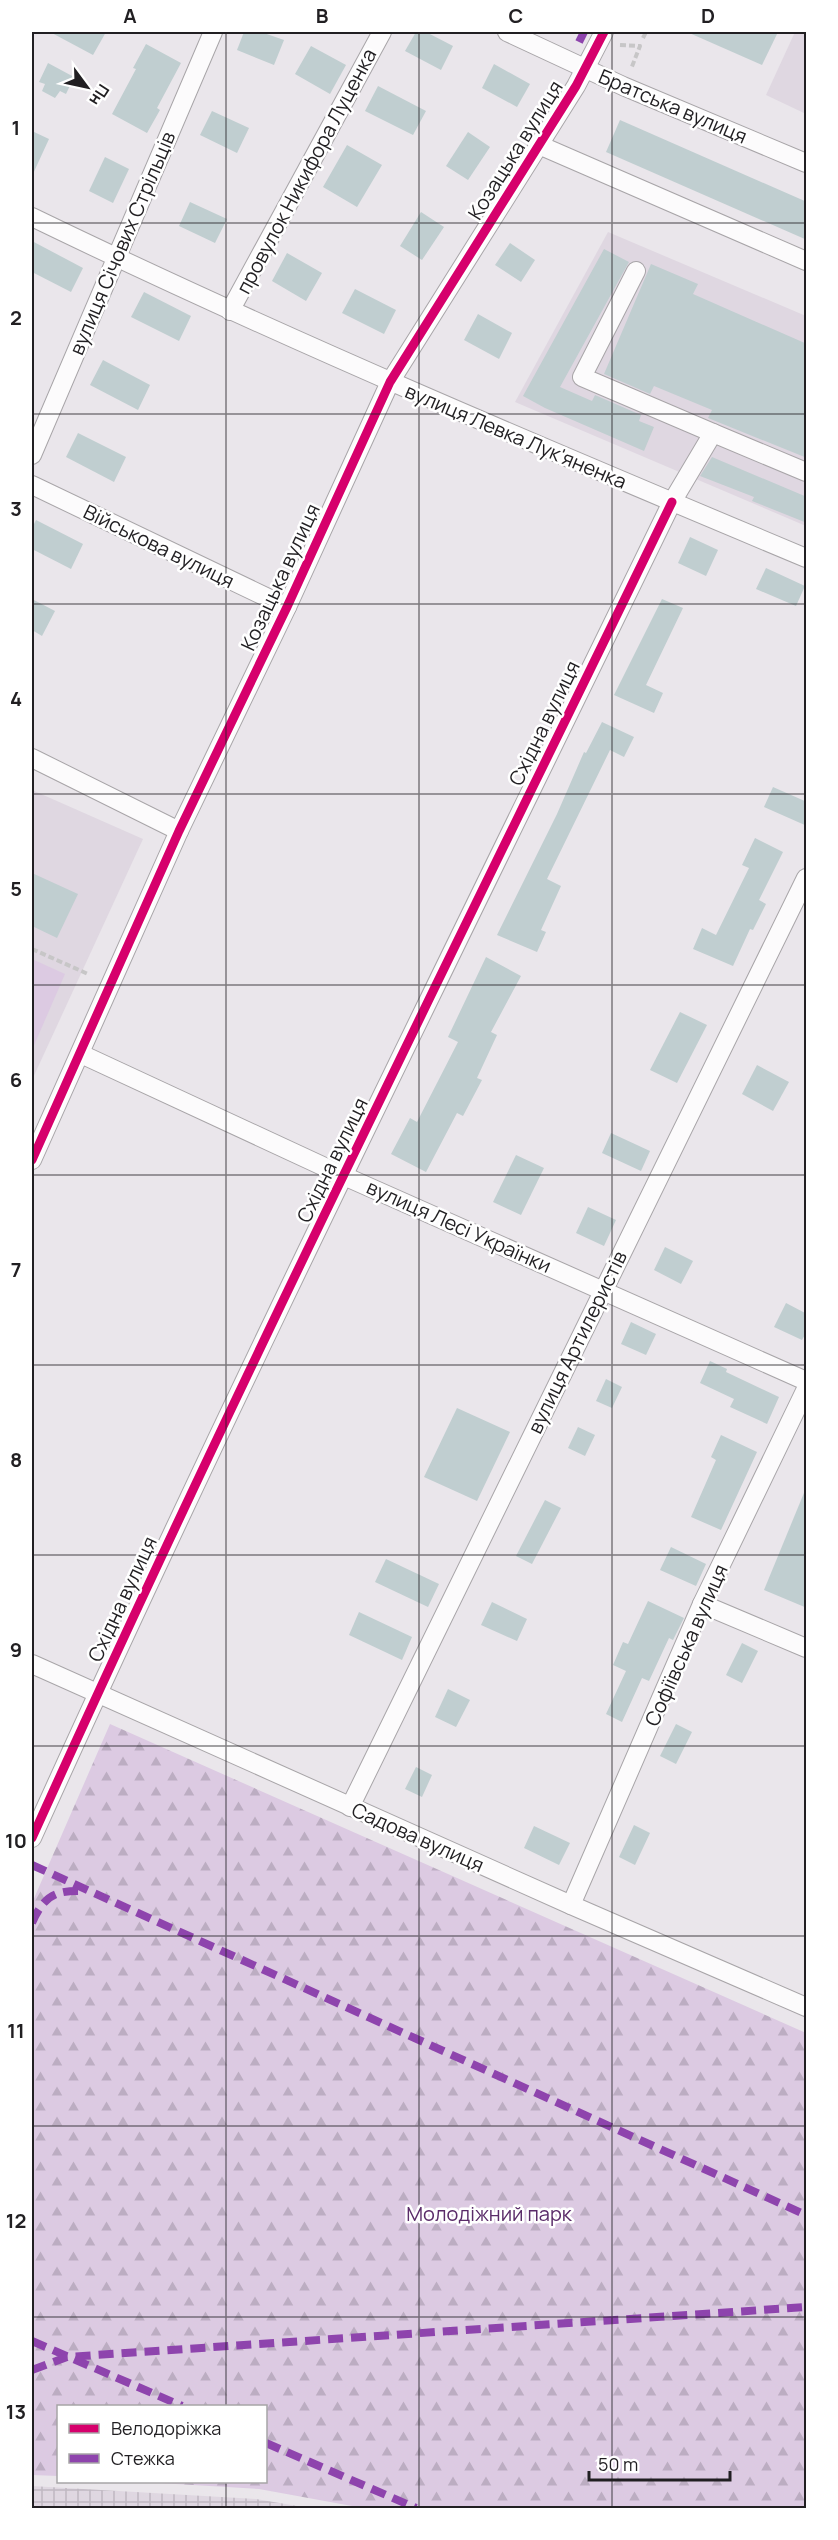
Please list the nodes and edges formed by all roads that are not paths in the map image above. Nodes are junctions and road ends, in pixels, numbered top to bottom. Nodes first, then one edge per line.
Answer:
1 (213, 32) edge
2 (382, 32) edge
3 (507, 32) edge
4 (604, 32) edge
5 (585, 69) junction
6 (539, 145) junction
7 (807, 163) edge
8 (32, 217) edge
9 (115, 257) junction
10 (807, 261) edge
11 (636, 271) dead end
12 (230, 311) junction
13 (390, 382) junction
14 (713, 434) junction
15 (32, 456) edge
16 (807, 472) edge
17 (32, 485) edge
18 (672, 502) junction
19 (807, 558) edge
20 (287, 607) junction
21 (32, 758) edge
22 (179, 831) junction
23 (807, 878) edge
24 (81, 1054) junction
25 (32, 1160) edge
26 (344, 1176) junction
27 (603, 1289) junction
28 (807, 1381) edge
29 (807, 1389) edge
30 (702, 1604) junction
31 (807, 1648) edge
32 (32, 1664) edge
33 (97, 1694) junction
34 (350, 1807) junction
35 (32, 1838) edge
36 (572, 1905) junction
37 (807, 2007) edge

1 - 9 street, вулиця Січових Стрільців
2 - 12 street, провулок Никифора Луценка
3 - 5 street, Братська вулиця
4 - 5 street, Козацька вулиця
5 - 6 street, Козацька вулиця
5 - 7 street, Братська вулиця
6 - 10 street
6 - 13 street, Козацька вулиця
8 - 9 street, вулиця Левка Лук'яненка
9 - 12 street, вулиця Левка Лук'яненка
9 - 15 street, вулиця Січових Стрільців
11 - 14 street
12 - 13 street, вулиця Левка Лук'яненка
13 - 18 street, вулиця Левка Лук'яненка
13 - 20 street, Козацька вулиця
14 - 16 street
14 - 18 street, Східна вулиця
17 - 20 street, Військова вулиця
18 - 19 street, вулиця Левка Лук'яненка
18 - 26 street, Східна вулиця
20 - 22 street, Козацька вулиця
21 - 22 street
22 - 24 street, Козацька вулиця
23 - 27 street, вулиця Артилеристів
24 - 25 street, Козацька вулиця
24 - 26 street, вулиця Лесі Українки
26 - 27 street, вулиця Лесі Українки
26 - 33 street, Східна вулиця
27 - 28 street, вулиця Лесі Українки
27 - 34 street, вулиця Артилеристів
29 - 30 street, Софіївська вулиця
30 - 31 street
30 - 36 street, Софіївська вулиця
32 - 33 street, Садова вулиця
33 - 34 street, Садова вулиця
33 - 35 street, Східна вулиця
34 - 36 street, Садова вулиця
36 - 37 street, Садова вулиця

